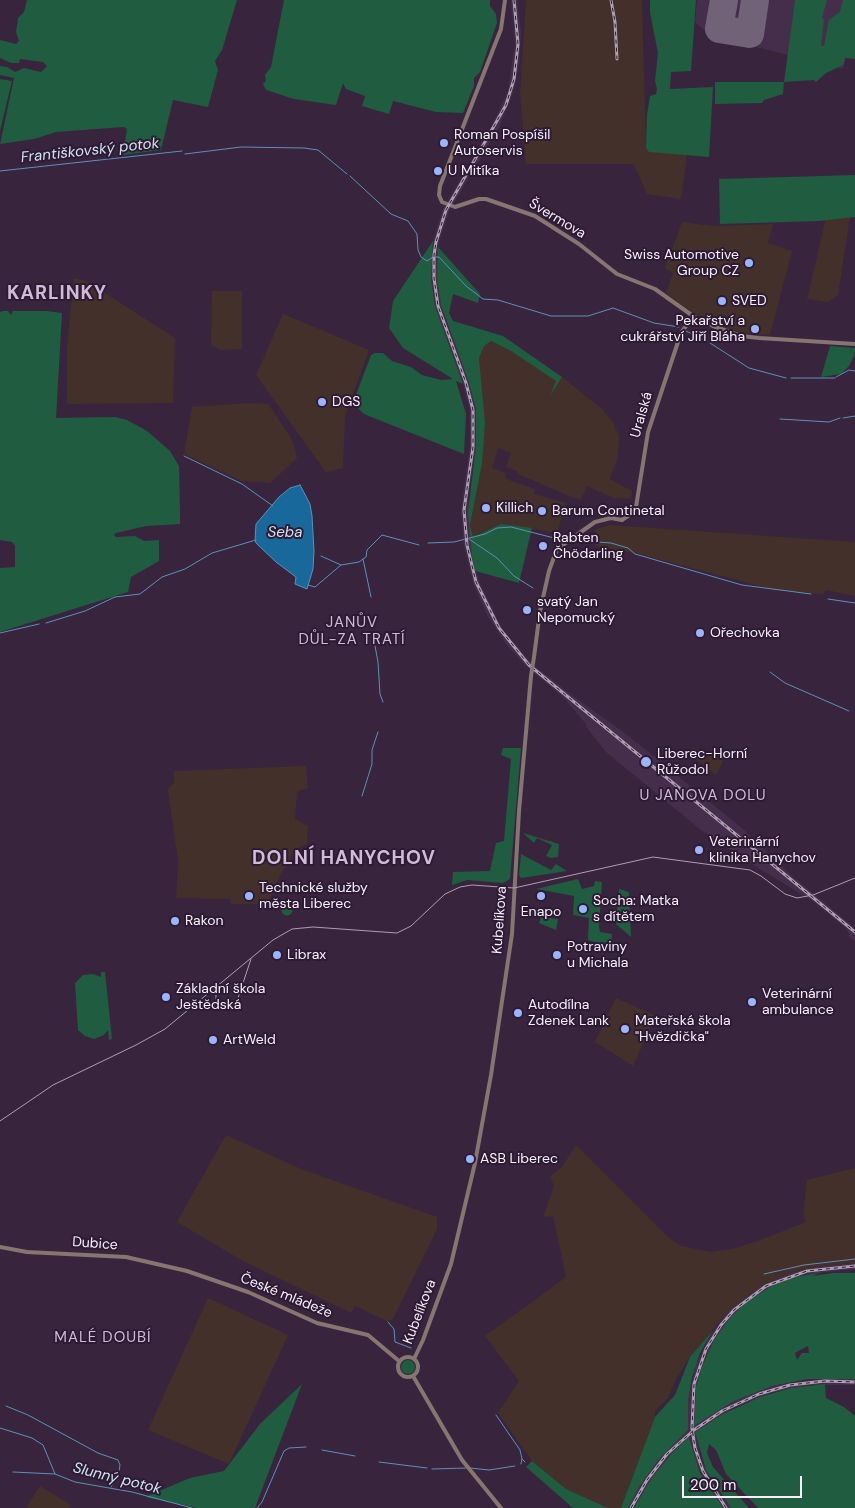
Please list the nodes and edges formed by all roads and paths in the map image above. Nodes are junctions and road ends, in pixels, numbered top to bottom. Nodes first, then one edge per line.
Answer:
1 (506, 0) edge
2 (693, 316) junction
3 (855, 344) edge
4 (622, 520) joint
5 (0, 1247) edge
6 (187, 1271) joint
7 (414, 1359) junction
8 (400, 1361) junction
9 (413, 1376) junction
10 (501, 1508) edge

1 - 2 street, Švermova
2 - 3 street, Švermova
2 - 4 street, Uralská
4 - 7 street, Kubelíkova, bridge
5 - 6 street, Dubice
6 - 8 street, České mládeže
7 - 8 street
7 - 9 street
8 - 9 street, České mládeže
9 - 10 street, České mládeže

